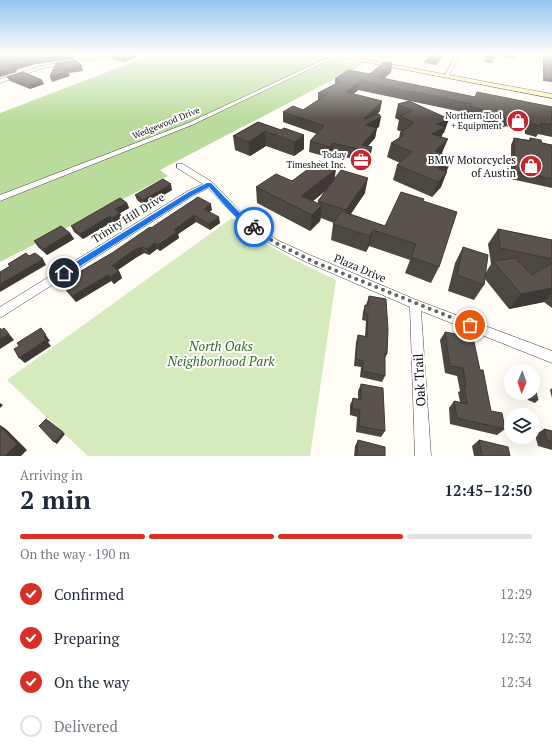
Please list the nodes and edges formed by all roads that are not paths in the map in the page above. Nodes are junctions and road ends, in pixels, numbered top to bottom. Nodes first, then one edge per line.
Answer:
1 (14, 76) edge
2 (290, 76) edge
3 (447, 76) edge
4 (0, 81) edge
5 (552, 96) edge
6 (180, 166) dead end
7 (209, 184) junction
8 (0, 198) edge
9 (415, 304) junction
10 (0, 313) edge
11 (552, 356) edge
12 (423, 456) edge

1 - 4 street
2 - 8 street, Wedgewood Drive
3 - 5 main road
6 - 7 street, Plaza Drive
7 - 9 street, Plaza Drive
7 - 10 street, Trinity Hill Drive
9 - 11 street, Plaza Drive
9 - 12 street, Oak Trail

